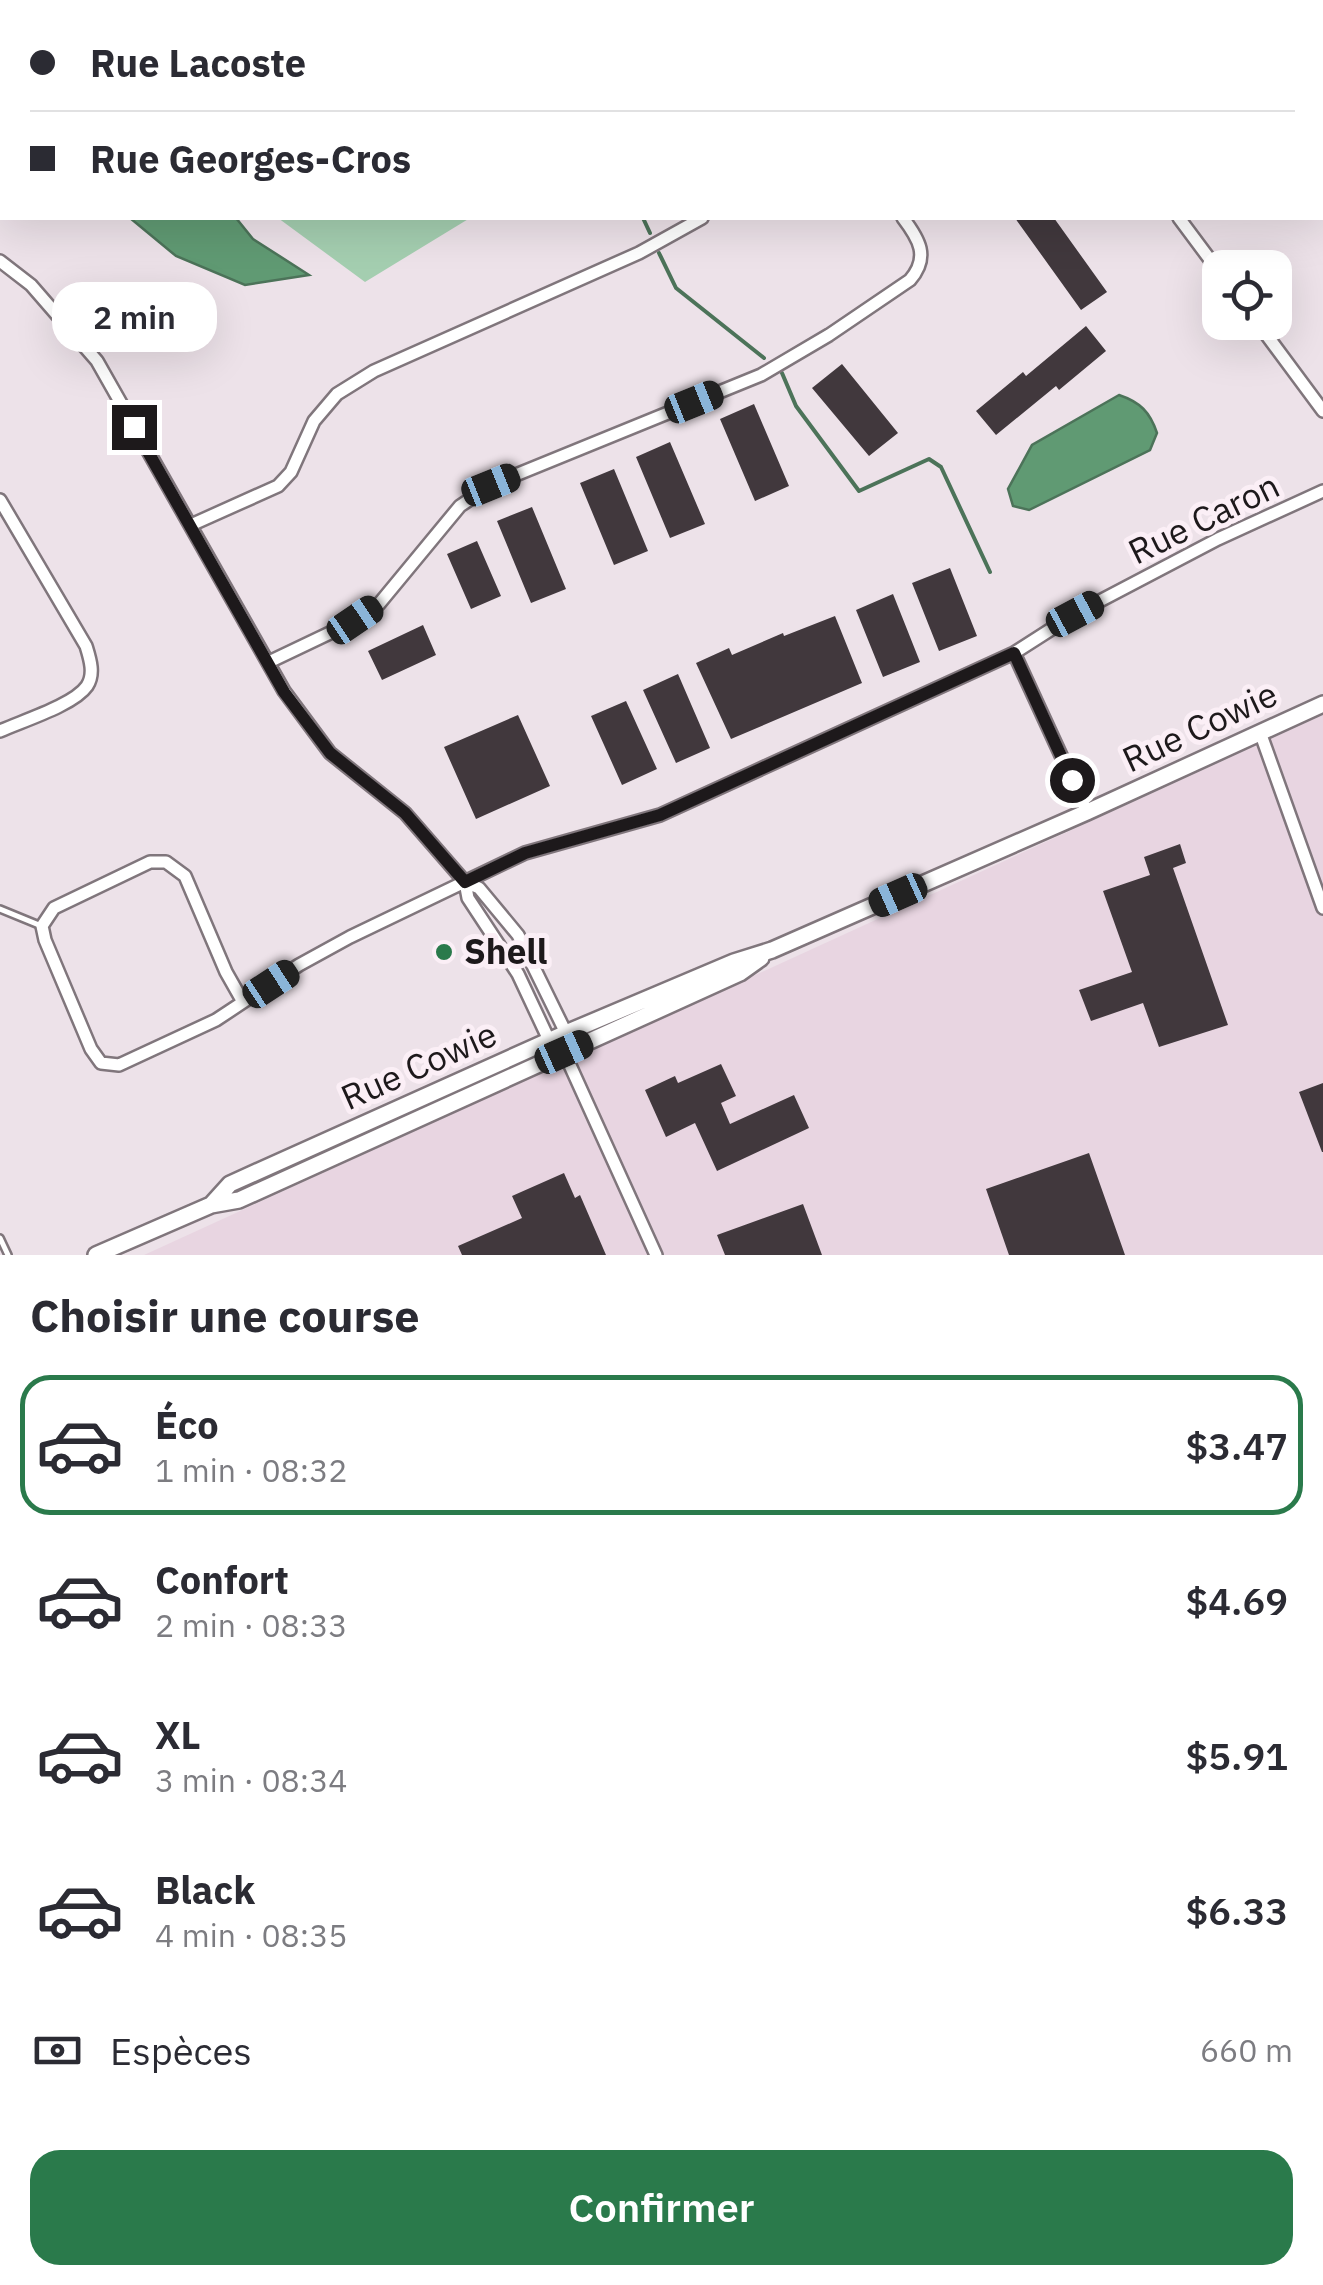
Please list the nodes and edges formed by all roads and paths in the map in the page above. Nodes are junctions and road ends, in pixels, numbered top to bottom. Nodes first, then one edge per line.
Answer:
1 (698, 220) edge
2 (905, 220) edge
3 (1180, 220) edge
4 (1202, 250) edge
5 (1, 262) edge
6 (1270, 340) edge
7 (1323, 411) edge
8 (1323, 491) edge
9 (0, 500) edge
10 (191, 525) junction
11 (1014, 653) junction
12 (269, 662) junction
13 (1323, 704) edge
14 (0, 731) edge
15 (1260, 732) junction
16 (1087, 812) junction
17 (465, 882) junction
18 (1323, 908) edge
19 (0, 909) edge
20 (42, 926) junction
21 (525, 950) junction
22 (772, 950) junction
23 (509, 960) junction
24 (243, 1002) junction
25 (566, 1032) junction
26 (549, 1040) junction
27 (564, 1052) junction
28 (211, 1205) junction
29 (0, 1238) edge
30 (8, 1255) edge
31 (96, 1255) edge
32 (656, 1255) edge

1 - 10 street
2 - 12 street
3 - 4 street
5 - 10 street
6 - 7 street
8 - 11 street, Rue Caron
9 - 14 street
10 - 12 street
11 - 16 street
11 - 17 street, Rue Caron
12 - 17 street
13 - 15 main road, Rue Cowie
15 - 16 main road, Rue Cowie
15 - 18 street
16 - 22 main road, Rue Cowie
17 - 21 street
17 - 23 street
17 - 24 street, Rue Caron
19 - 20 lane
20 - 24 street
20 - 24 street, Rue Caron
21 - 23 street
21 - 25 street
22 - 25 main road, Rue Cowie
22 - 27 main road, Rue Cowie
23 - 26 street
25 - 26 main road, Rue Cowie
25 - 27 street
26 - 27 street
26 - 28 main road, Rue Cowie
27 - 28 main road, Rue Cowie
27 - 32 street
28 - 31 main road, Rue Cowie
29 - 30 lane

